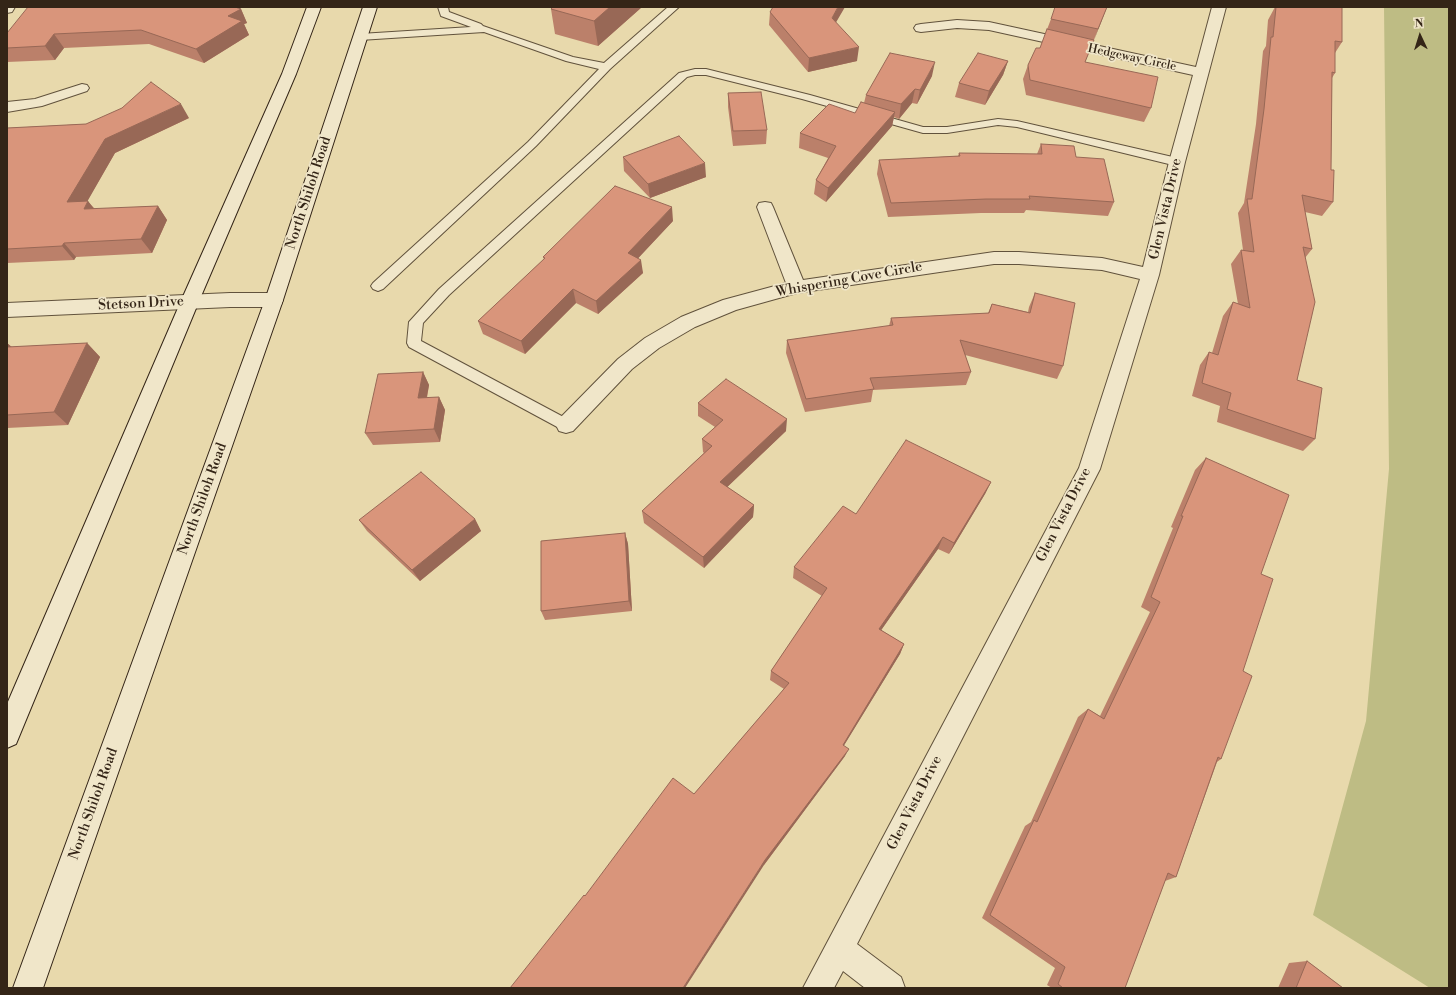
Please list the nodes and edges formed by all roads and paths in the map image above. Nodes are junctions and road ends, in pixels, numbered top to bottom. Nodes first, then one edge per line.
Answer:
1 (314, 7) edge
2 (370, 7) edge
3 (443, 7) edge
4 (674, 7) edge
5 (1219, 7) edge
6 (921, 28) dead end
7 (485, 29) junction
8 (360, 37) junction
9 (606, 67) junction
10 (1202, 73) junction
11 (82, 88) dead end
12 (7, 107) edge
13 (1177, 162) junction
14 (765, 207) dead end
15 (1150, 275) junction
16 (378, 286) dead end
17 (797, 287) junction
18 (274, 300) junction
19 (190, 301) junction
20 (7, 310) edge
21 (566, 425) joint
22 (7, 736) edge
23 (839, 949) junction
24 (28, 988) edge
25 (818, 988) edge
26 (890, 988) edge

1 - 19 street
2 - 8 street, North Shiloh Road
3 - 7 lane
4 - 9 lane
5 - 10 street, Glen Vista Drive
6 - 10 street, Hedgeway Circle
7 - 8 lane
7 - 9 lane
8 - 18 street, North Shiloh Road
9 - 16 lane
10 - 13 street, Glen Vista Drive
11 - 12 street
13 - 15 street, Glen Vista Drive
13 - 21 lane
14 - 17 street
15 - 17 street, Whispering Cove Circle
15 - 23 street, Glen Vista Drive
17 - 21 street, Whispering Cove Circle
18 - 19 street, Stetson Drive
18 - 24 street, North Shiloh Road
19 - 20 street, Stetson Drive
19 - 22 street
23 - 25 street, Glen Vista Drive
23 - 26 street

